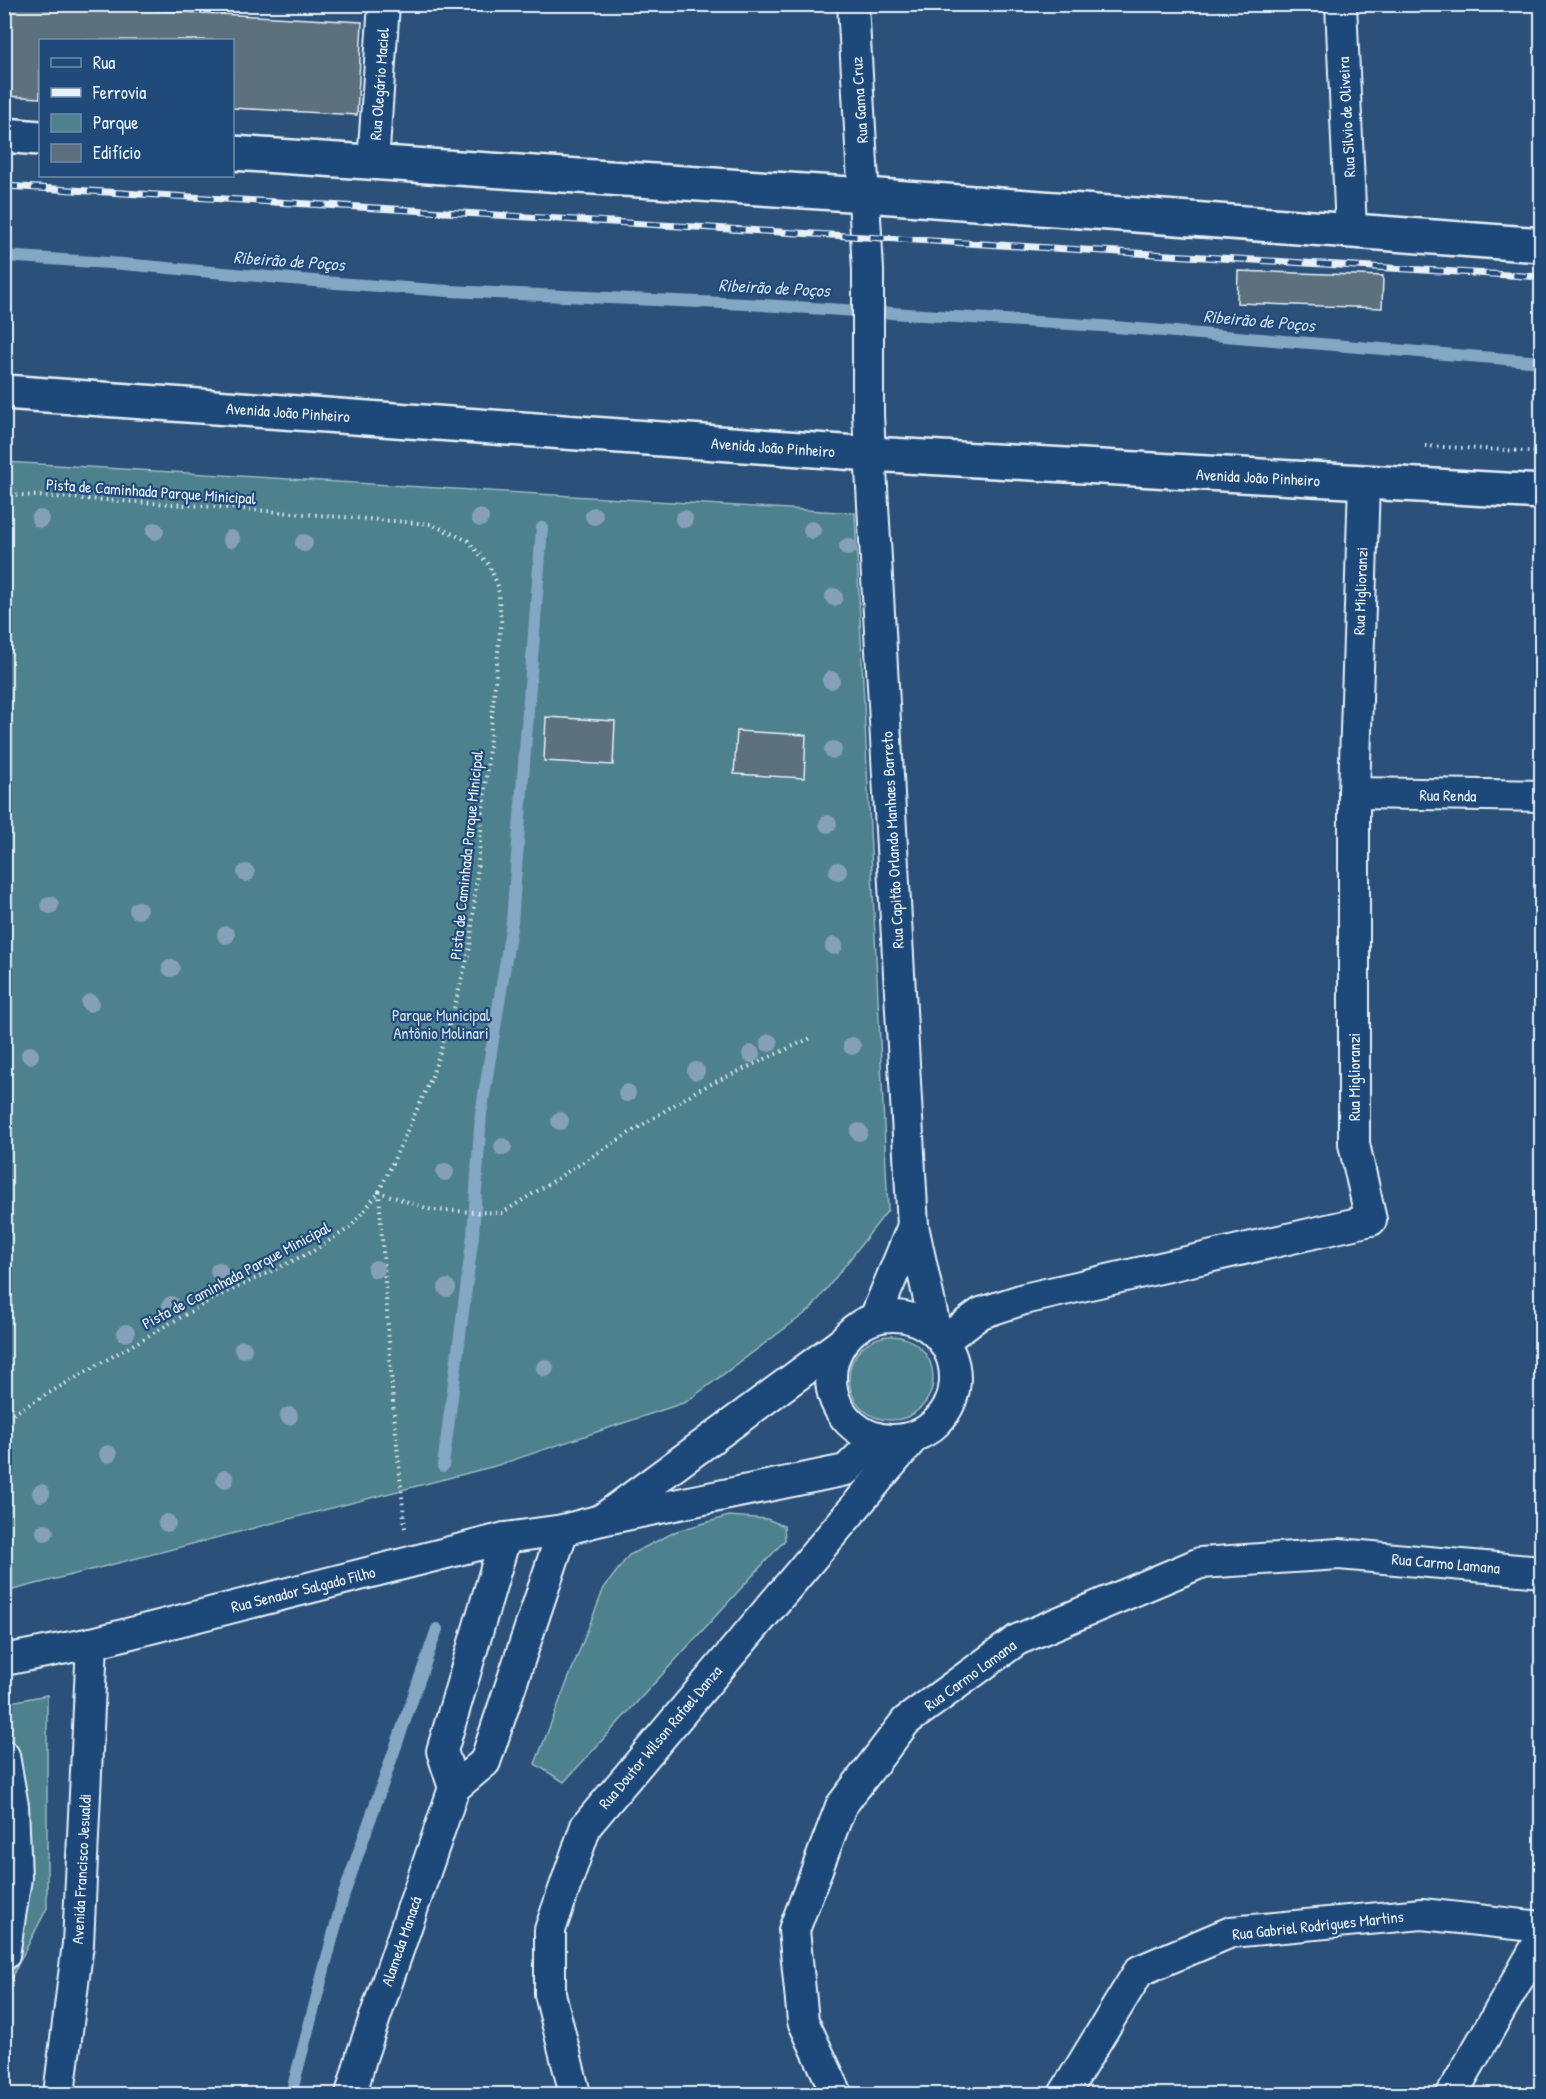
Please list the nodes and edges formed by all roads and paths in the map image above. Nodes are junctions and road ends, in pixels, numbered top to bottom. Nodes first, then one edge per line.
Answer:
1 (384, 4) edge
2 (853, 4) edge
3 (1341, 4) edge
4 (4, 135) edge
5 (39, 138) edge
6 (234, 153) edge
7 (373, 163) junction
8 (865, 195) junction
9 (1351, 230) junction
10 (1542, 244) edge
11 (868, 270) joint
12 (4, 392) edge
13 (872, 454) junction
14 (1364, 483) junction
15 (1542, 492) edge
16 (4, 494) edge
17 (1354, 793) junction
18 (1542, 796) edge
19 (813, 1037) dead end
20 (379, 1192) junction
21 (914, 1226) junction
22 (875, 1318) junction
23 (940, 1337) junction
24 (840, 1344) junction
25 (4, 1419) edge
26 (914, 1437) junction
27 (878, 1439) junction
28 (601, 1520) junction
29 (563, 1530) junction
30 (505, 1538) junction
31 (408, 1562) junction
32 (1542, 1572) edge
33 (92, 1643) junction
34 (4, 1660) edge
35 (4, 1756) edge
36 (454, 1788) junction
37 (1542, 1927) edge
38 (1542, 1937) edge
39 (4, 1955) edge
40 (59, 2094) edge
41 (351, 2094) edge
42 (575, 2094) edge
43 (837, 2094) edge
44 (1064, 2094) edge
45 (1452, 2094) edge

1 - 7 street, Rua Olegário Maciel
2 - 8 street, Rua Gama Cruz
3 - 9 street, Rua Silvio de Oliveira
4 - 5 main road
6 - 7 main road
7 - 8 main road
8 - 9 main road
8 - 11 street, Rua Gama Cruz
9 - 10 main road
11 - 13 street, Rua Capitão Orlando Manhaes Barreto
12 - 13 main road, Avenida João Pinheiro
13 - 14 main road, Avenida João Pinheiro
13 - 21 street, Rua Capitão Orlando Manhaes Barreto
14 - 15 main road, Avenida João Pinheiro
14 - 17 street, Rua Miglioranzi
16 - 20 path, Pista de Caminhada Parque Minicipal
17 - 18 street, Rua Renda
17 - 23 street, Rua Miglioranzi
19 - 20 path
20 - 25 path, Pista de Caminhada Parque Minicipal
20 - 31 path
21 - 22 street
21 - 23 street, Rua Capitão Orlando Manhaes Barreto
22 - 23 street
22 - 24 street
23 - 26 street
24 - 27 street
24 - 28 street
26 - 27 street
26 - 42 street, Rua Doutor Wilson Rafael Danza
27 - 28 street, Rua Senador Salgado Filho
28 - 29 street, Rua Senador Salgado Filho
29 - 30 street, Rua Senador Salgado Filho
29 - 36 street
30 - 31 street, Rua Senador Salgado Filho
30 - 36 street
31 - 33 street, Rua Senador Salgado Filho
32 - 43 street, Rua Carmo Lamana
33 - 34 street, Rua Senador Salgado Filho
33 - 40 street, Avenida Francisco Jesualdi
35 - 39 street
36 - 41 street, Alameda Manacá
37 - 44 street, Rua Gabriel Rodrigues Martins
38 - 45 street

